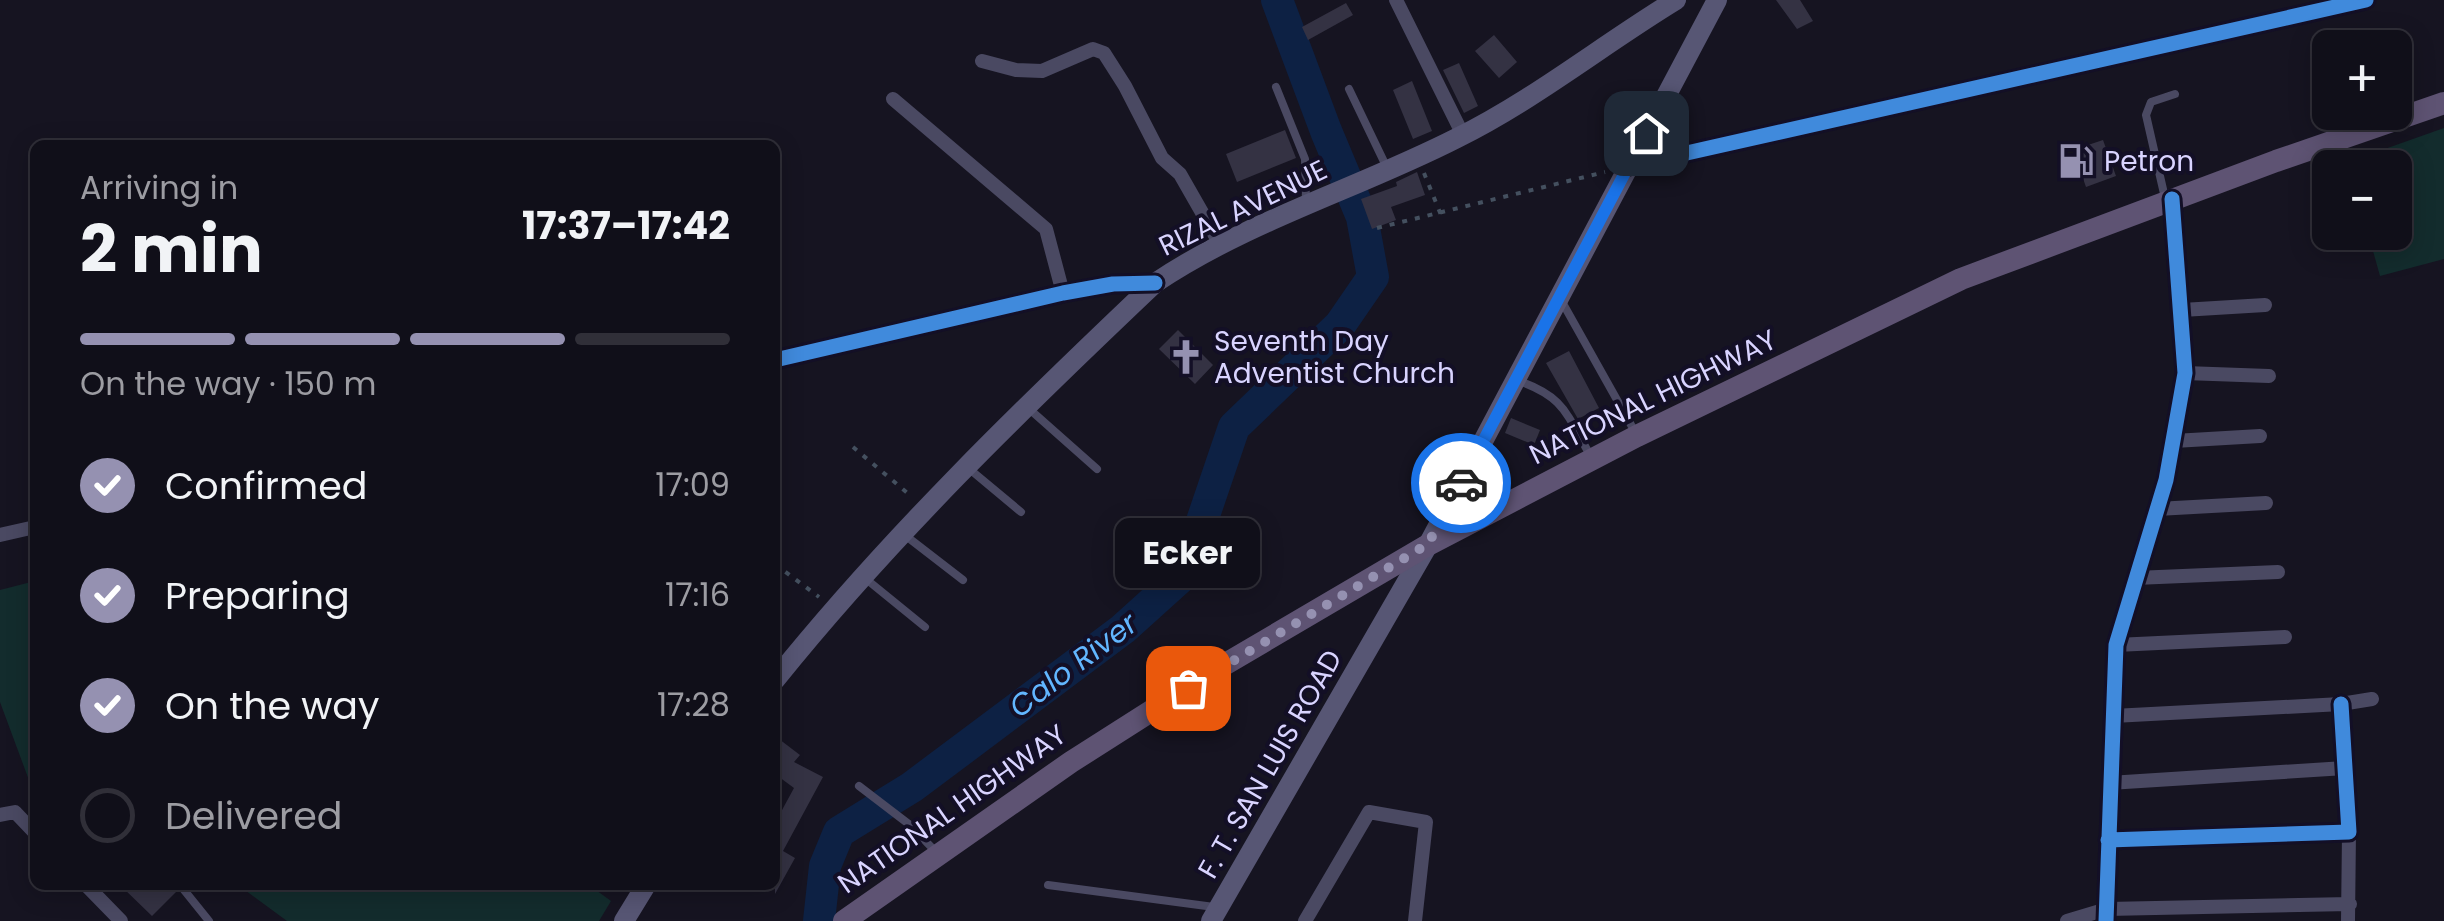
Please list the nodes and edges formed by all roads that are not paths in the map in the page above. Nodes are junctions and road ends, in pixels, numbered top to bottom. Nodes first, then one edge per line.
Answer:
1 (1396, 0) edge
2 (1676, 0) edge
3 (1717, 0) edge
4 (2366, 0) edge
5 (1650, 6) edge
6 (982, 61) dead end
7 (1276, 88) dead end
8 (1349, 89) dead end
9 (2175, 94) dead end
10 (893, 98) dead end
11 (2444, 103) edge
12 (1463, 135) junction
13 (1629, 166) junction
14 (1388, 170) junction
15 (1314, 201) junction
16 (2169, 201) junction
17 (1220, 244) junction
18 (1156, 283) junction
19 (1063, 292) junction
20 (1560, 297) junction
21 (2265, 305) dead end
22 (2182, 310) junction
23 (780, 359) edge
24 (2186, 372) junction
25 (2269, 376) dead end
26 (1516, 380) junction
27 (1027, 407) junction
28 (1637, 436) junction
29 (2260, 436) dead end
30 (2174, 441) junction
31 (1592, 459) junction
32 (967, 467) junction
33 (1097, 468) dead end
34 (2266, 503) dead end
35 (2158, 508) junction
36 (1021, 512) dead end
37 (30, 527) edge
38 (902, 533) junction
39 (0, 534) edge
40 (1428, 544) junction
41 (2278, 572) dead end
42 (862, 576) junction
43 (2135, 578) junction
44 (963, 580) dead end
45 (925, 627) dead end
46 (2285, 637) dead end
47 (2116, 644) junction
48 (780, 674) edge
49 (2372, 699) dead end
50 (2341, 704) junction
51 (2113, 716) junction
52 (2345, 768) junction
53 (2109, 783) junction
54 (859, 786) dead end
55 (0, 815) edge
56 (30, 828) edge
57 (2349, 832) junction
58 (2108, 840) junction
59 (938, 852) junction
60 (1048, 885) dead end
61 (91, 890) edge
62 (184, 890) edge
63 (643, 890) edge
64 (2350, 904) junction
65 (1214, 914) edge
66 (2106, 915) edge
67 (848, 918) edge
68 (120, 921) edge
69 (209, 921) edge
70 (624, 921) edge
71 (1305, 921) edge
72 (1415, 921) edge
73 (2066, 921) edge
74 (2348, 921) edge

1 - 12 street
2 - 5 main road, RIZAL AVENUE
3 - 13 main road, F. T. SAN LUIS ROAD
4 - 13 street
5 - 12 main road, RIZAL AVENUE
6 - 17 street
7 - 15 lane
8 - 14 lane
9 - 16 lane
10 - 19 street
11 - 16 main road, NATIONAL HIGHWAY
12 - 14 main road, RIZAL AVENUE
13 - 20 main road, F. T. SAN LUIS ROAD
14 - 15 main road, RIZAL AVENUE
15 - 17 main road, RIZAL AVENUE
16 - 22 street
16 - 28 main road, NATIONAL HIGHWAY
17 - 18 main road, RIZAL AVENUE
18 - 19 street
18 - 27 main road, RIZAL AVENUE
19 - 23 street
20 - 26 main road, F. T. SAN LUIS ROAD
20 - 28 lane
21 - 22 street
22 - 24 street
24 - 25 street
24 - 30 street
26 - 31 lane
26 - 40 main road, F. T. SAN LUIS ROAD
27 - 32 main road, RIZAL AVENUE
27 - 33 lane
28 - 31 main road, NATIONAL HIGHWAY
29 - 30 street
30 - 35 street
31 - 40 main road, NATIONAL HIGHWAY
32 - 36 lane
32 - 38 main road, RIZAL AVENUE
34 - 35 street
35 - 43 street
37 - 39 street
38 - 42 main road, RIZAL AVENUE
38 - 44 lane
40 - 59 main road, NATIONAL HIGHWAY
40 - 65 main road, F. T. SAN LUIS ROAD
41 - 43 street
42 - 45 lane
42 - 48 main road, RIZAL AVENUE
43 - 47 street
46 - 47 street
47 - 51 street
49 - 50 street
50 - 51 street
50 - 52 street
51 - 53 street
52 - 53 street
52 - 57 street
53 - 58 street
54 - 59 lane
55 - 56 street
57 - 58 street
57 - 64 street
58 - 66 street
59 - 67 main road, NATIONAL HIGHWAY
60 - 65 lane
61 - 68 street
62 - 69 lane
63 - 70 main road
64 - 66 street
64 - 74 street
66 - 73 street
71 - 72 street

